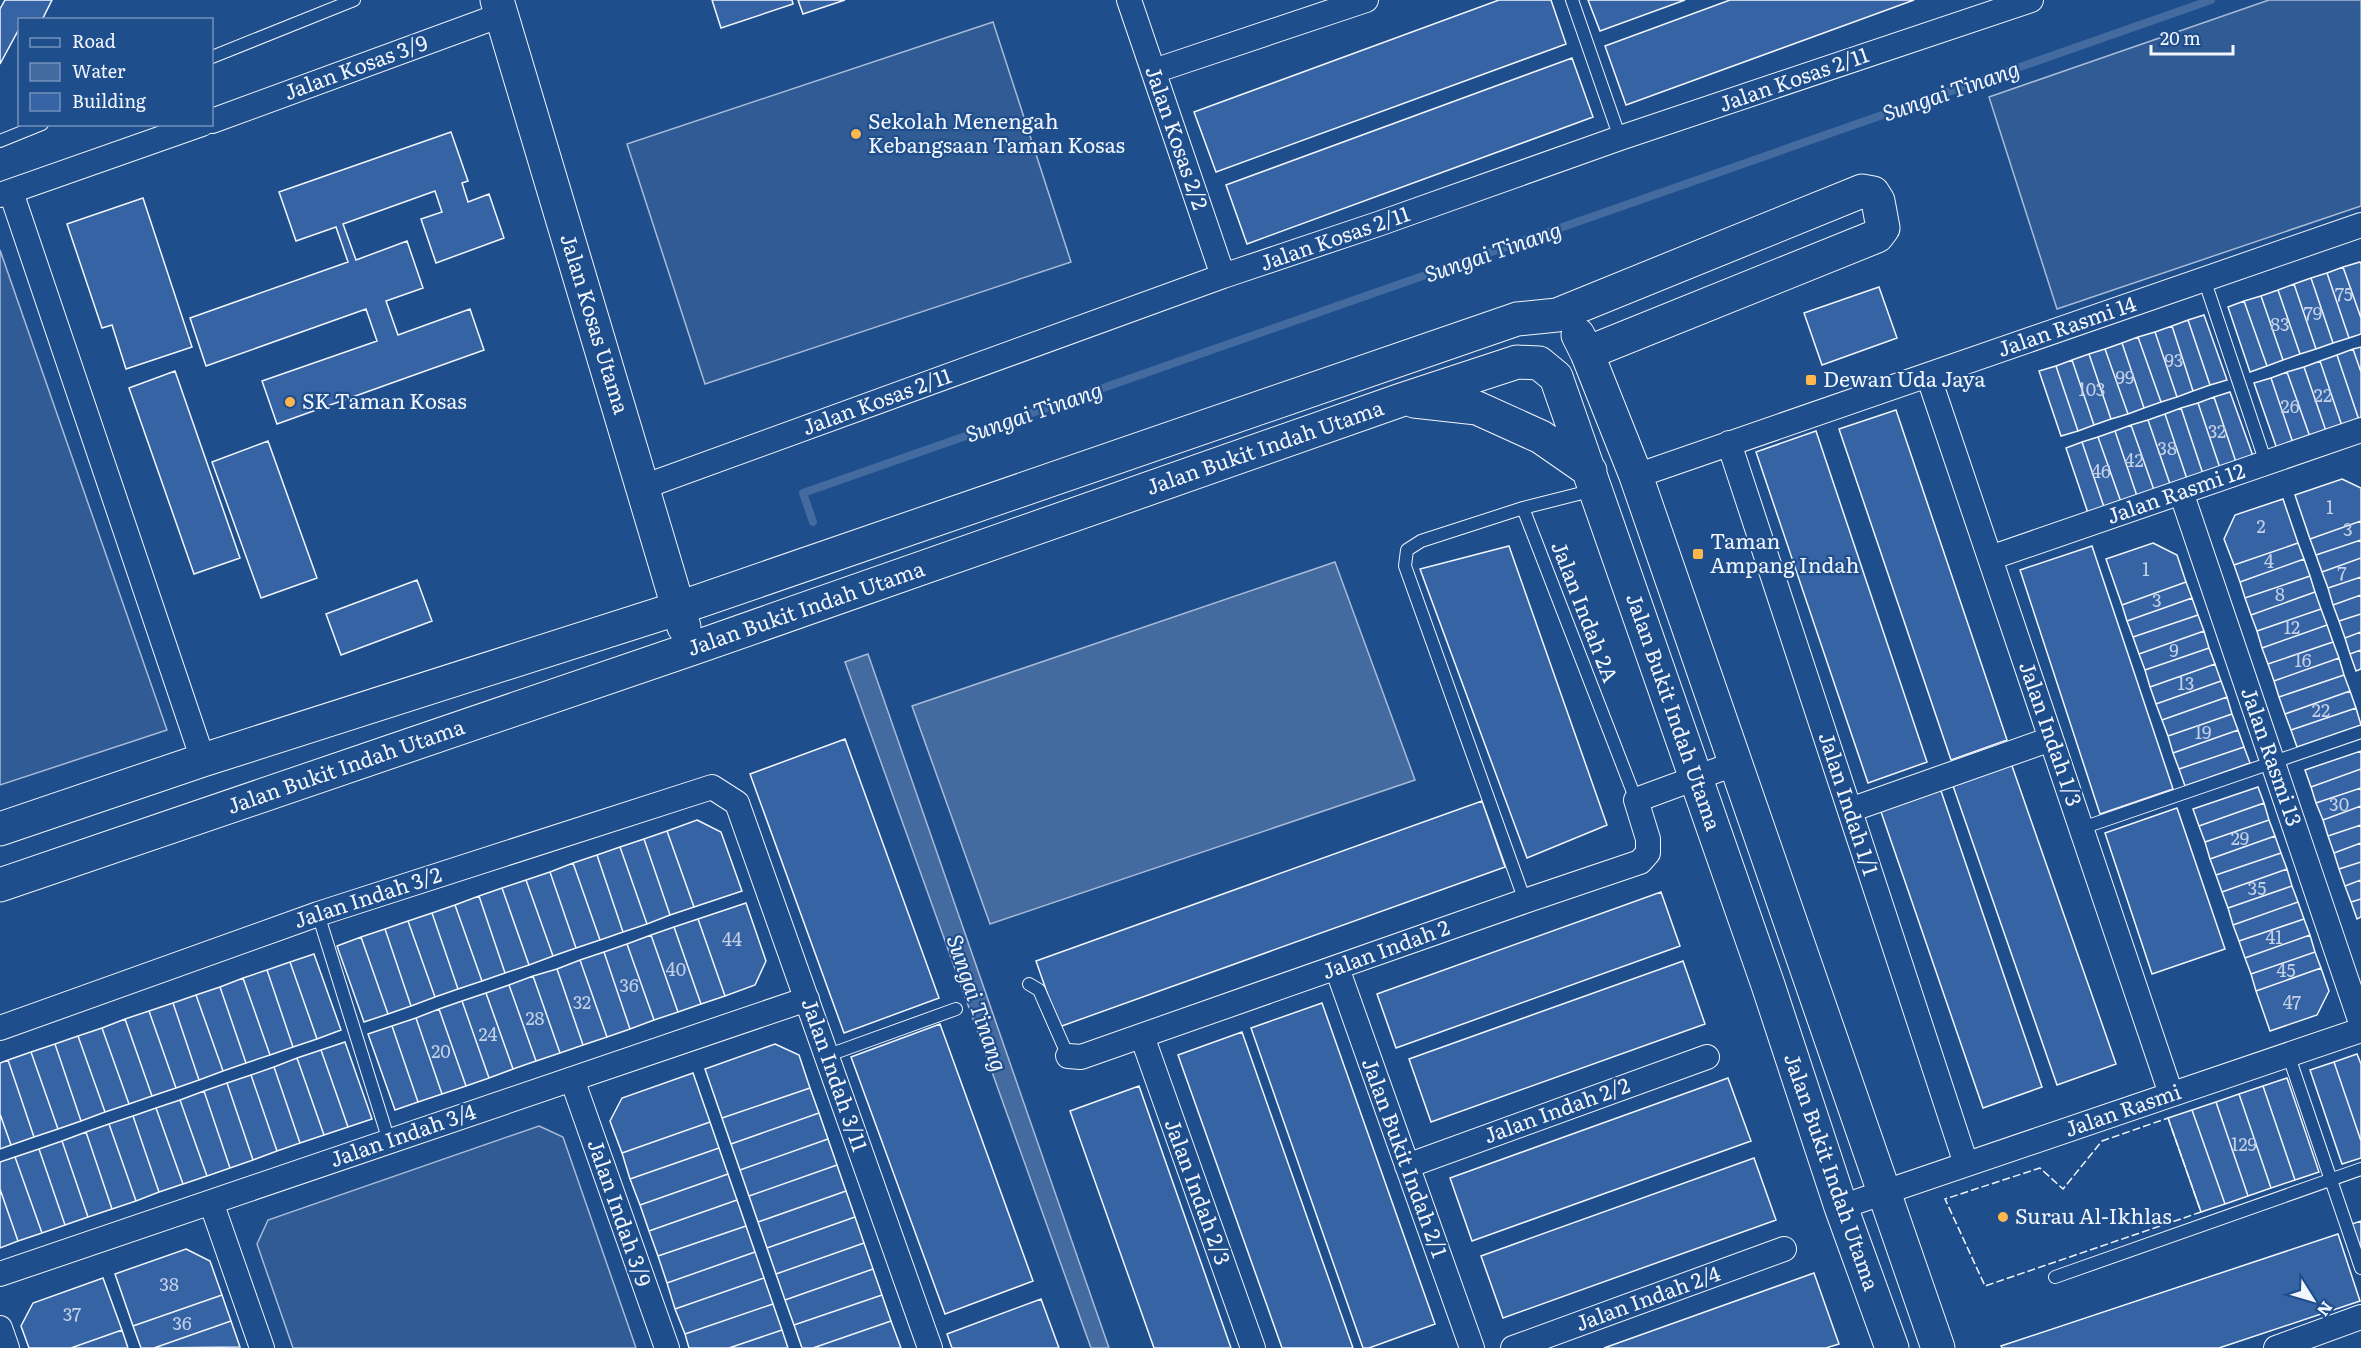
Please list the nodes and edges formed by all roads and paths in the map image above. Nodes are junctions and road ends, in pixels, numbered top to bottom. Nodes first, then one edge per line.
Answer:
1 (354, 0) edge
2 (1129, 0) edge
3 (1363, 0) edge
4 (1572, 0) edge
5 (2028, 0) edge
6 (499, 8) edge
7 (213, 57) edge
8 (1154, 71) junction
9 (213, 121) edge
10 (37, 126) edge
11 (196, 126) edge
12 (1620, 138) junction
13 (0, 141) edge
14 (6, 194) edge
15 (2361, 225) edge
16 (1223, 276) junction
17 (2204, 279) junction
18 (1557, 315) junction
19 (1587, 353) junction
20 (1928, 375) junction
21 (1401, 400) junction
22 (2361, 430) edge
23 (1729, 443) junction
24 (2266, 463) junction
25 (1636, 476) junction
26 (1593, 480) junction
27 (642, 487) junction
28 (2181, 492) junction
29 (1523, 508) junction
30 (1990, 558) junction
31 (679, 608) junction
32 (691, 649) junction
33 (2361, 732) edge
34 (2051, 739) junction
35 (202, 760) junction
36 (2273, 762) junction
37 (1734, 764) junction
38 (1696, 778) junction
39 (1636, 800) junction
40 (736, 803) joint
41 (1850, 810) junction
42 (2082, 828) junction
43 (0, 829) edge
44 (0, 885) edge
45 (1525, 900) junction
46 (318, 914) junction
47 (1337, 968) junction
48 (1029, 984) dead end
49 (807, 999) junction
50 (956, 1009) dead end
51 (2361, 1023) edge
52 (0, 1028) edge
53 (2361, 1030) edge
54 (1142, 1036) junction
55 (2289, 1054) junction
56 (826, 1056) junction
57 (1068, 1056) joint
58 (1707, 1057) dead end
59 (572, 1079) junction
60 (2171, 1094) junction
61 (389, 1141) junction
62 (1966, 1164) junction
63 (1407, 1166) junction
64 (2361, 1169) edge
65 (2332, 1180) junction
66 (1885, 1192) junction
67 (211, 1202) junction
68 (1841, 1208) junction
69 (1784, 1249) dead end
70 (2361, 1268) edge
71 (0, 1274) edge
72 (2055, 1277) dead end
73 (2361, 1317) edge
74 (0, 1328) edge
75 (7, 1348) edge
76 (262, 1348) edge
77 (667, 1348) edge
78 (930, 1348) edge
79 (1253, 1348) edge
80 (1472, 1348) edge
81 (1513, 1348) edge
82 (1892, 1348) edge
83 (1938, 1348) edge
84 (2276, 1348) edge

1 - 7 lane
2 - 8 street, Jalan Kosas 2/2
3 - 8 street
4 - 12 lane
5 - 12 street, Jalan Kosas 2/11
6 - 9 street, Jalan Kosas 3/9
6 - 27 street, Jalan Kosas Utama
8 - 16 street, Jalan Kosas 2/2
10 - 13 lane
11 - 14 street
12 - 16 street, Jalan Kosas 2/11
14 - 35 street
15 - 17 street, Jalan Rasmi 14
16 - 27 street, Jalan Kosas 2/11
17 - 20 street, Jalan Rasmi 14
17 - 24 lane
18 - 19 street, Jalan Bukit Indah Utama
18 - 19 street, Jalan Bukit Indah Utama
18 - 31 street, Jalan Bukit Indah Utama
19 - 25 street, Jalan Bukit Indah Utama
20 - 23 street, Jalan Rasmi 14
20 - 30 street, Jalan Indah 1/3
21 - 26 street
21 - 26 street, Jalan Bukit Indah Utama
21 - 32 street, Jalan Bukit Indah Utama
22 - 24 street, Jalan Rasmi 12
23 - 25 street, Jalan Rasmi 14
23 - 41 street, Jalan Indah 1/1
24 - 28 street, Jalan Rasmi 12
25 - 37 street, Jalan Bukit Indah Utama
26 - 29 lane
26 - 38 street, Jalan Bukit Indah Utama
27 - 31 street, Jalan Kosas Utama
28 - 30 street, Jalan Rasmi 12
28 - 36 street, Jalan Rasmi 13
29 - 39 lane, Jalan Indah 2A
29 - 45 lane
30 - 34 street, Jalan Indah 1/3
31 - 32 street, Jalan Kosas Utama
31 - 35 street, Jalan Bukit Indah Utama
32 - 44 street, Jalan Bukit Indah Utama
33 - 36 lane
34 - 41 street
34 - 42 street, Jalan Indah 1/3
35 - 43 street, Jalan Bukit Indah Utama
36 - 42 lane
36 - 51 street, Jalan Rasmi 13
37 - 38 street
37 - 66 street, Jalan Bukit Indah Utama
38 - 39 street
38 - 68 street, Jalan Bukit Indah Utama
39 - 45 street, Jalan Indah 2
40 - 46 street, Jalan Indah 3/2
40 - 49 street, Jalan Indah 3/11
41 - 62 street, Jalan Indah 1/1
42 - 60 street, Jalan Indah 1/3
45 - 47 street, Jalan Indah 2
46 - 52 street, Jalan Indah 3/2
46 - 61 lane
47 - 54 street, Jalan Indah 2
47 - 63 street, Jalan Bukit Indah 2/1
48 - 57 lane
49 - 56 street, Jalan Indah 3/11
49 - 59 street, Jalan Indah 3/4
50 - 56 lane
53 - 55 street, Jalan Rasmi
54 - 57 street, Jalan Indah 2
54 - 79 street, Jalan Indah 2/3
55 - 60 street, Jalan Rasmi
55 - 65 lane
56 - 78 street, Jalan Indah 3/11
58 - 63 street, Jalan Indah 2/2
59 - 61 street, Jalan Indah 3/4
59 - 77 street, Jalan Indah 3/9
60 - 62 street, Jalan Rasmi
61 - 67 street, Jalan Indah 3/4
62 - 66 street, Jalan Rasmi
63 - 80 street, Jalan Bukit Indah 2/1
64 - 65 lane
65 - 70 lane
65 - 72 lane
66 - 68 street, Jalan Rasmi
66 - 83 street, Jalan Bukit Indah Utama
67 - 71 street, Jalan Indah 3/4
67 - 76 street
68 - 82 street, Jalan Bukit Indah Utama
69 - 81 street, Jalan Indah 2/4
73 - 84 street
74 - 75 street

